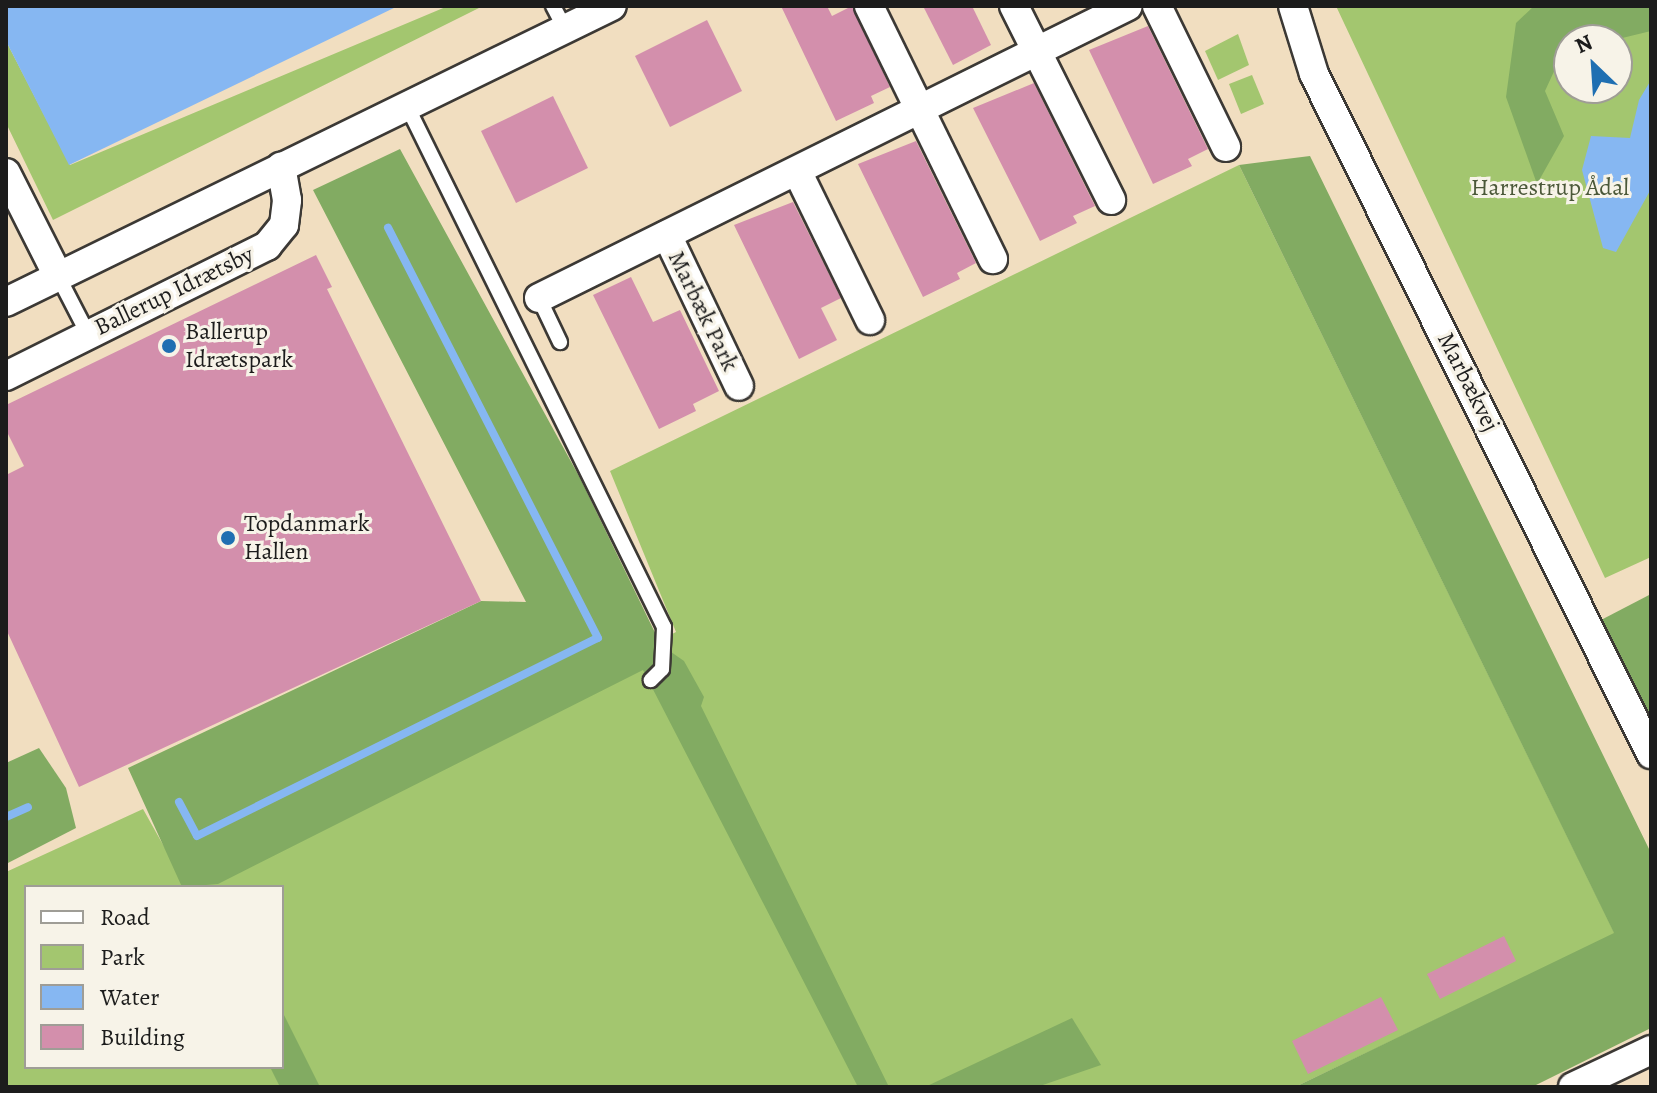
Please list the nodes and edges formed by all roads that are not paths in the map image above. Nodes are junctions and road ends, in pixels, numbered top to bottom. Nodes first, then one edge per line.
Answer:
1 (612, 6) edge
2 (869, 6) edge
3 (1014, 6) edge
4 (1128, 6) edge
5 (1157, 6) edge
6 (1293, 6) edge
7 (559, 18) edge
8 (1037, 51) junction
9 (407, 106) junction
10 (919, 110) junction
11 (1226, 147) dead end
12 (281, 167) junction
13 (797, 171) junction
14 (6, 173) edge
15 (1111, 200) dead end
16 (667, 235) junction
17 (993, 259) dead end
18 (58, 276) junction
19 (539, 298) joint
20 (6, 302) edge
21 (870, 320) dead end
22 (88, 334) junction
23 (560, 342) dead end
24 (6, 376) edge
25 (739, 386) dead end
26 (651, 680) dead end
27 (1651, 754) edge
28 (1651, 1050) edge
29 (1573, 1087) edge

1 - 7 street
2 - 10 street
3 - 8 street
4 - 8 street, Marbæk Park
5 - 11 street
6 - 27 street, Marbækvej
7 - 9 street
8 - 10 street, Marbæk Park
8 - 15 street
9 - 12 street
9 - 26 lane
10 - 13 street, Marbæk Park
10 - 17 street
12 - 18 street
12 - 22 street, Ballerup Idrætsby
13 - 16 street, Marbæk Park
13 - 21 street
14 - 18 street
16 - 19 street, Marbæk Park
16 - 25 street, Marbæk Park
18 - 20 street
18 - 22 lane
19 - 23 lane, Marbæk Park
22 - 24 street, Ballerup Idrætsby
28 - 29 street

